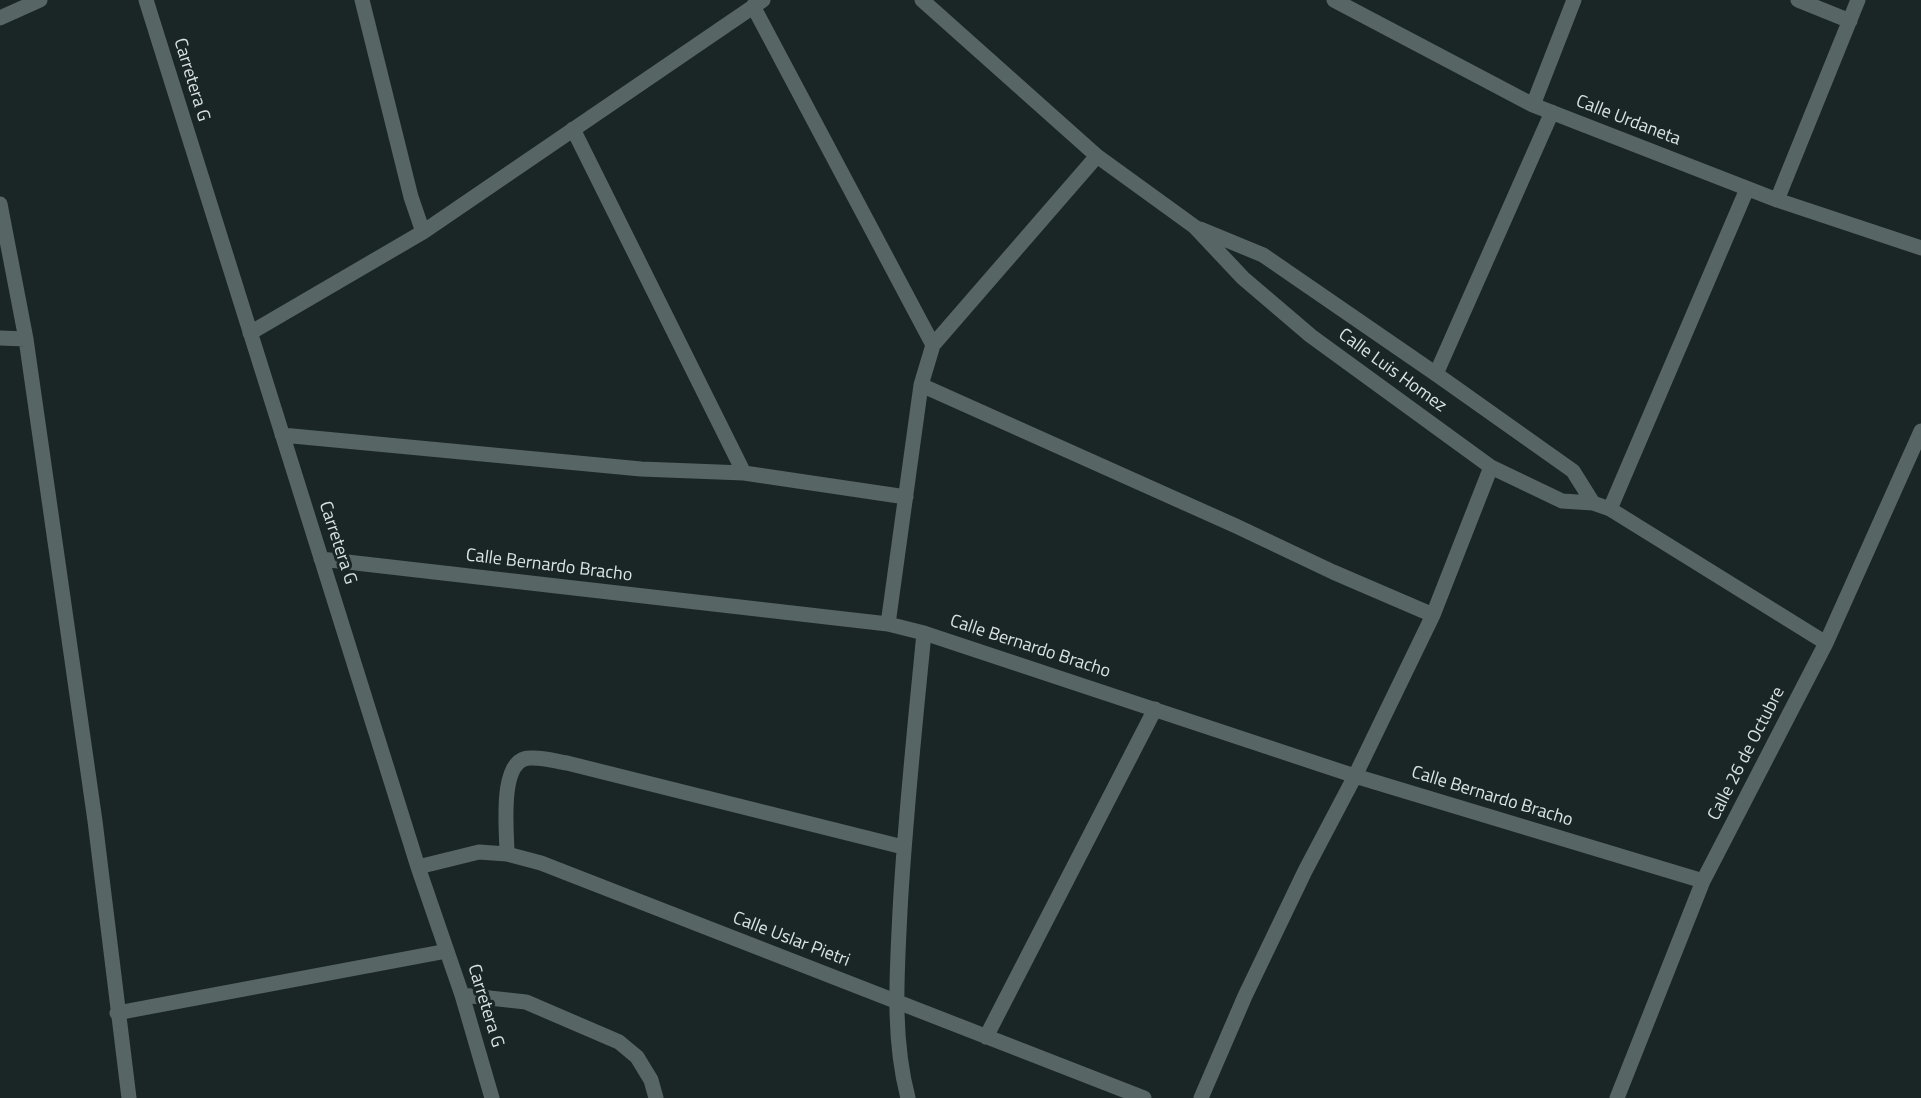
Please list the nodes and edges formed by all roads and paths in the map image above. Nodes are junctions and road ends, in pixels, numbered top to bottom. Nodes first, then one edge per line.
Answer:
1 (40, 0) edge
2 (146, 0) edge
3 (362, 0) edge
4 (922, 0) edge
5 (1334, 0) edge
6 (1574, 0) edge
7 (1798, 0) edge
8 (1858, 0) edge
9 (758, 3) edge
10 (0, 18) edge
11 (1850, 21) junction
12 (1533, 105) junction
13 (1552, 112) junction
14 (573, 129) junction
15 (1097, 156) junction
16 (1747, 189) junction
17 (1777, 200) junction
18 (0, 204) edge
19 (1195, 227) junction
20 (423, 232) junction
21 (1921, 248) edge
22 (250, 333) junction
23 (0, 338) edge
24 (26, 339) junction
25 (933, 345) junction
26 (1436, 374) junction
27 (921, 385) junction
28 (1921, 431) edge
29 (282, 435) junction
30 (1491, 467) junction
31 (744, 473) junction
32 (906, 497) junction
33 (1593, 503) junction
34 (1610, 509) junction
35 (321, 559) junction
36 (1433, 615) junction
37 (888, 624) junction
38 (924, 633) junction
39 (1826, 643) junction
40 (1155, 709) junction
41 (1356, 776) junction
42 (903, 848) junction
43 (507, 854) junction
44 (418, 867) junction
45 (1703, 881) junction
46 (447, 951) junction
47 (462, 995) junction
48 (895, 1001) junction
49 (117, 1013) junction
50 (986, 1036) junction
51 (129, 1098) edge
52 (492, 1098) edge
53 (656, 1098) edge
54 (908, 1098) edge
55 (1144, 1098) edge
56 (1201, 1098) edge
57 (1617, 1098) edge

1 - 10 street
2 - 22 street, Carretera G
3 - 20 street
4 - 15 street, Calle Luis Homez
5 - 12 street, Calle Urdaneta
6 - 12 street
7 - 11 street
8 - 11 street
9 - 14 street
9 - 25 street
11 - 17 street
12 - 13 street, Calle Urdaneta
13 - 16 street, Calle Urdaneta
13 - 26 street
14 - 20 street
14 - 31 street
15 - 19 street, Calle Luis Homez
15 - 25 street
16 - 17 street, Calle Urdaneta
16 - 34 street
17 - 21 street, Calle Urdaneta
18 - 24 street
19 - 26 street, Calle Luis Homez
19 - 30 street, Calle Luis Homez
20 - 22 street
22 - 29 street, Carretera G
23 - 24 street
24 - 49 street
25 - 27 street
26 - 33 street, Calle Luis Homez
27 - 32 street
27 - 36 street
28 - 39 street, Calle 26 de Octubre
29 - 31 street
29 - 35 street, Carretera G
30 - 33 street, Calle Luis Homez
30 - 36 street
31 - 32 street
32 - 37 street
33 - 34 street, Calle Luis Homez
34 - 39 street, Calle Luis Homez
35 - 37 street, Calle Bernardo Bracho
35 - 44 street, Carretera G
36 - 41 street
37 - 38 street, Calle Bernardo Bracho
38 - 40 street, Calle Bernardo Bracho
38 - 42 street
39 - 45 street, Calle 26 de Octubre
40 - 41 street, Calle Bernardo Bracho
40 - 50 street
41 - 45 street, Calle Bernardo Bracho
41 - 56 street
42 - 43 street
42 - 48 street
43 - 44 street, Calle Uslar Pietri
43 - 48 street, Calle Uslar Pietri
44 - 46 street, Carretera G
45 - 57 street, Calle 26 de Octubre
46 - 47 street, Carretera G
46 - 49 street
47 - 52 street, Carretera G
47 - 53 street
48 - 50 street, Calle Uslar Pietri
48 - 54 street
49 - 51 street
50 - 55 street, Calle Uslar Pietri

